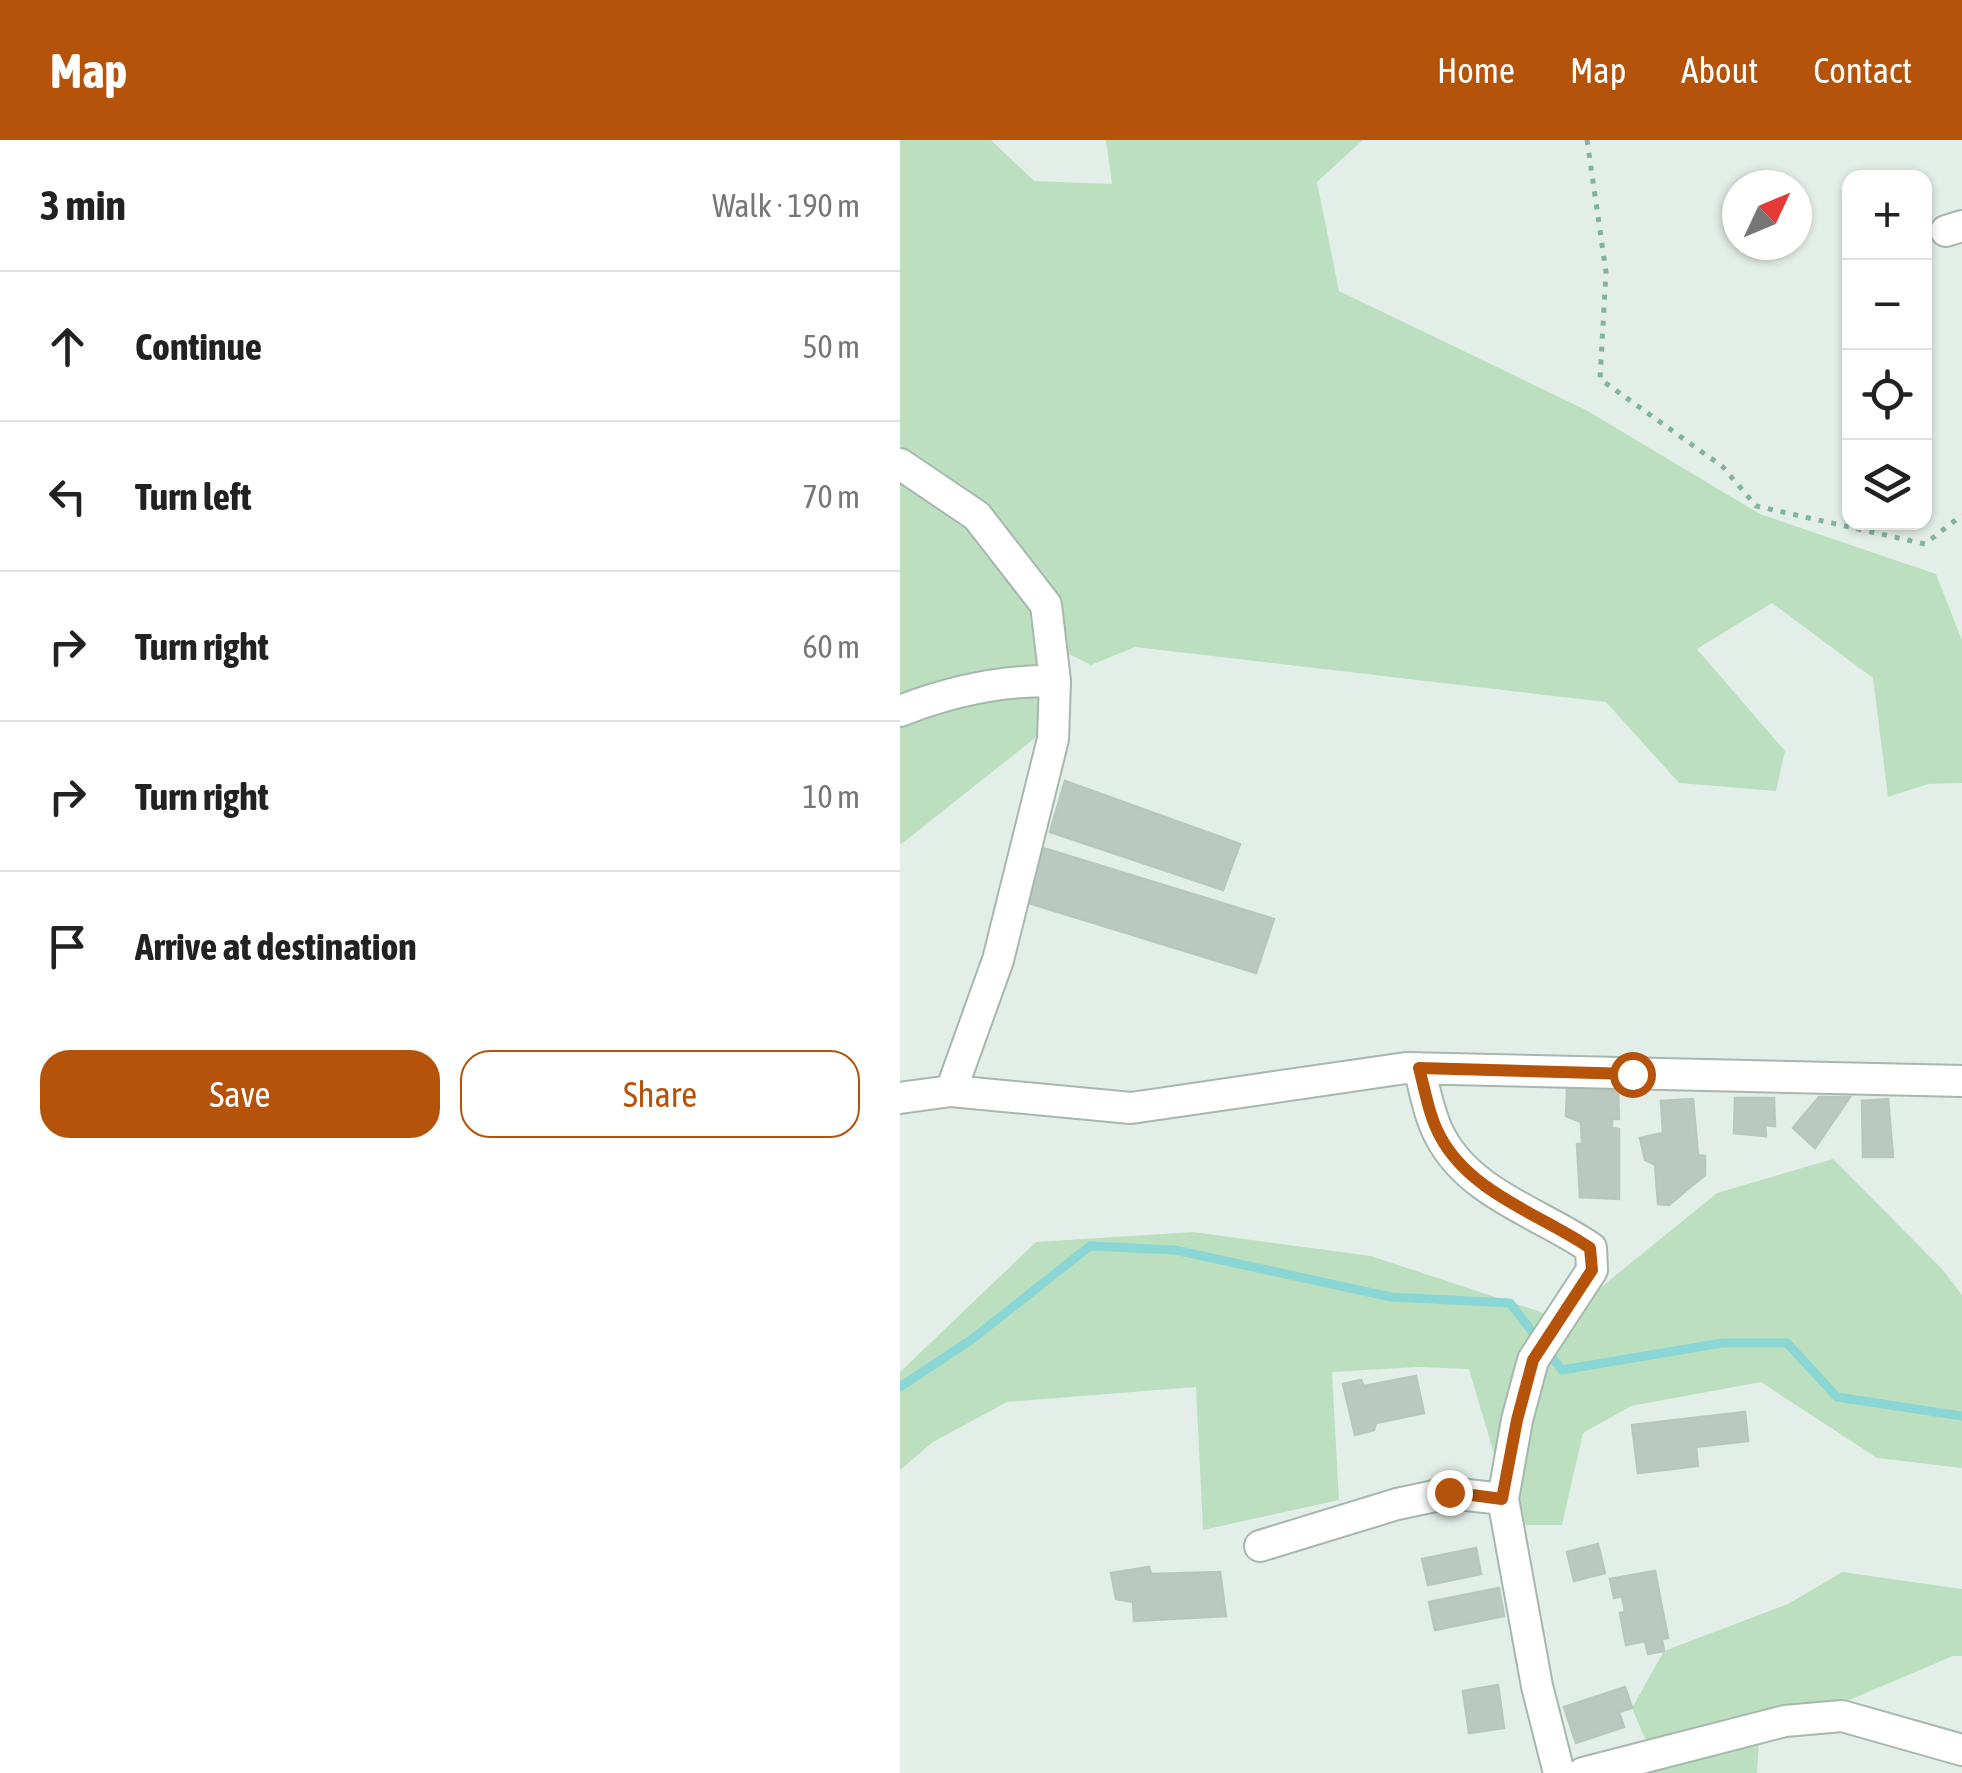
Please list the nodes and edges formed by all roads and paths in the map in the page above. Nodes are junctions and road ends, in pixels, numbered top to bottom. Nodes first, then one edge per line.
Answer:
1 (1588, 140) edge
2 (900, 464) edge
3 (1962, 515) edge
4 (1056, 681) junction
5 (900, 711) edge
6 (1419, 1068) junction
7 (1962, 1081) edge
8 (951, 1091) junction
9 (900, 1098) edge
10 (1502, 1499) junction
11 (1260, 1546) dead end
12 (1962, 1750) edge
13 (1559, 1773) edge
14 (1582, 1773) edge

1 - 3 path
2 - 4 street
4 - 5 street
4 - 8 street
6 - 7 street
6 - 8 street
6 - 10 street
8 - 9 street
10 - 11 street
10 - 13 street
12 - 14 street

